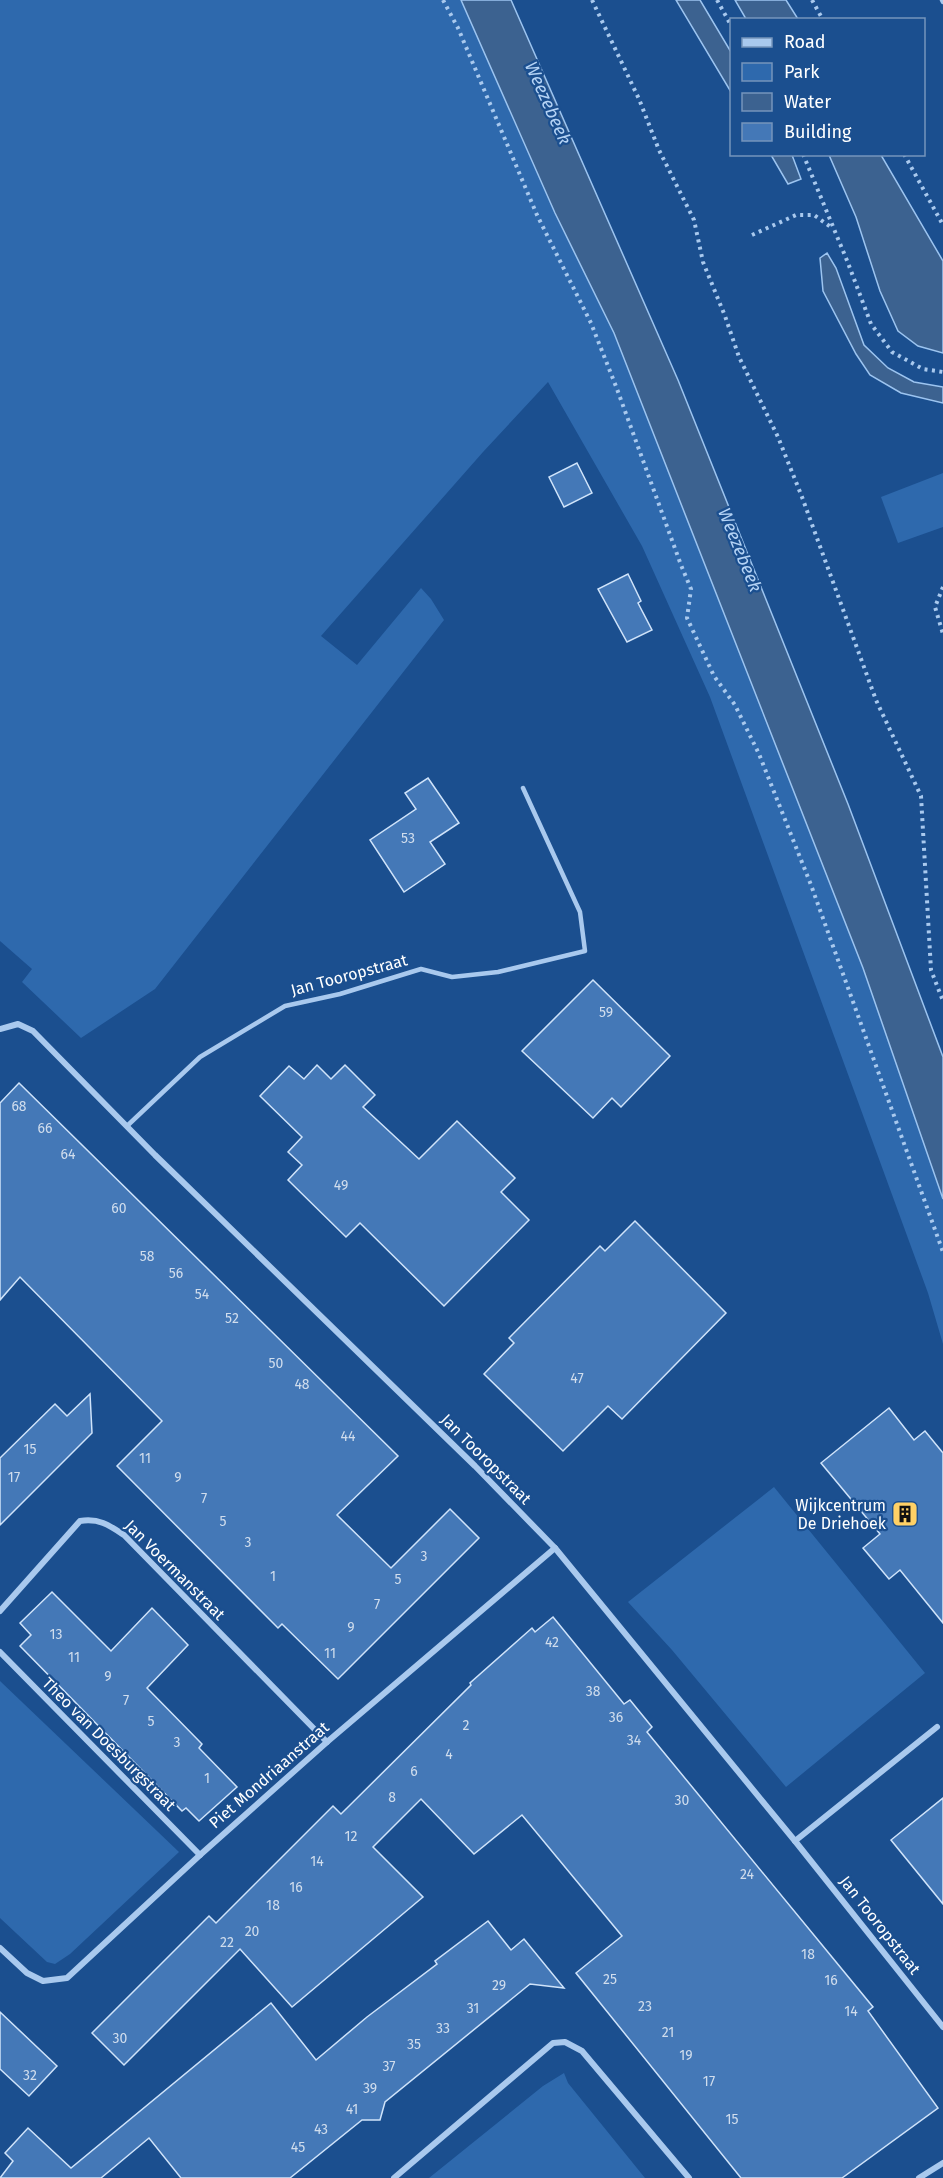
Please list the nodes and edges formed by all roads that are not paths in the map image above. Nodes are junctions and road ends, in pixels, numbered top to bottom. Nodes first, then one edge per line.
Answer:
1 (523, 788) dead end
2 (0, 1029) edge
3 (127, 1126) junction
4 (555, 1548) junction
5 (0, 1611) edge
6 (0, 1652) edge
7 (937, 1727) dead end
8 (327, 1742) junction
9 (795, 1841) junction
10 (200, 1855) junction
11 (0, 1948) edge
12 (943, 2026) edge
13 (943, 2163) edge
14 (394, 2178) edge
15 (689, 2178) edge
16 (919, 2178) edge

1 - 3 lane, Jan Tooropstraat
2 - 3 street, Jan Tooropstraat
3 - 4 street, Jan Tooropstraat
4 - 8 street, Piet Mondriaanstraat
4 - 9 street, Jan Tooropstraat
5 - 8 street, Jan Voermanstraat
6 - 10 street, Theo van Doesburgstraat
7 - 9 street
8 - 10 street, Piet Mondriaanstraat
9 - 12 street, Jan Tooropstraat
10 - 11 street, Piet Mondriaanstraat
13 - 16 street
14 - 15 street

